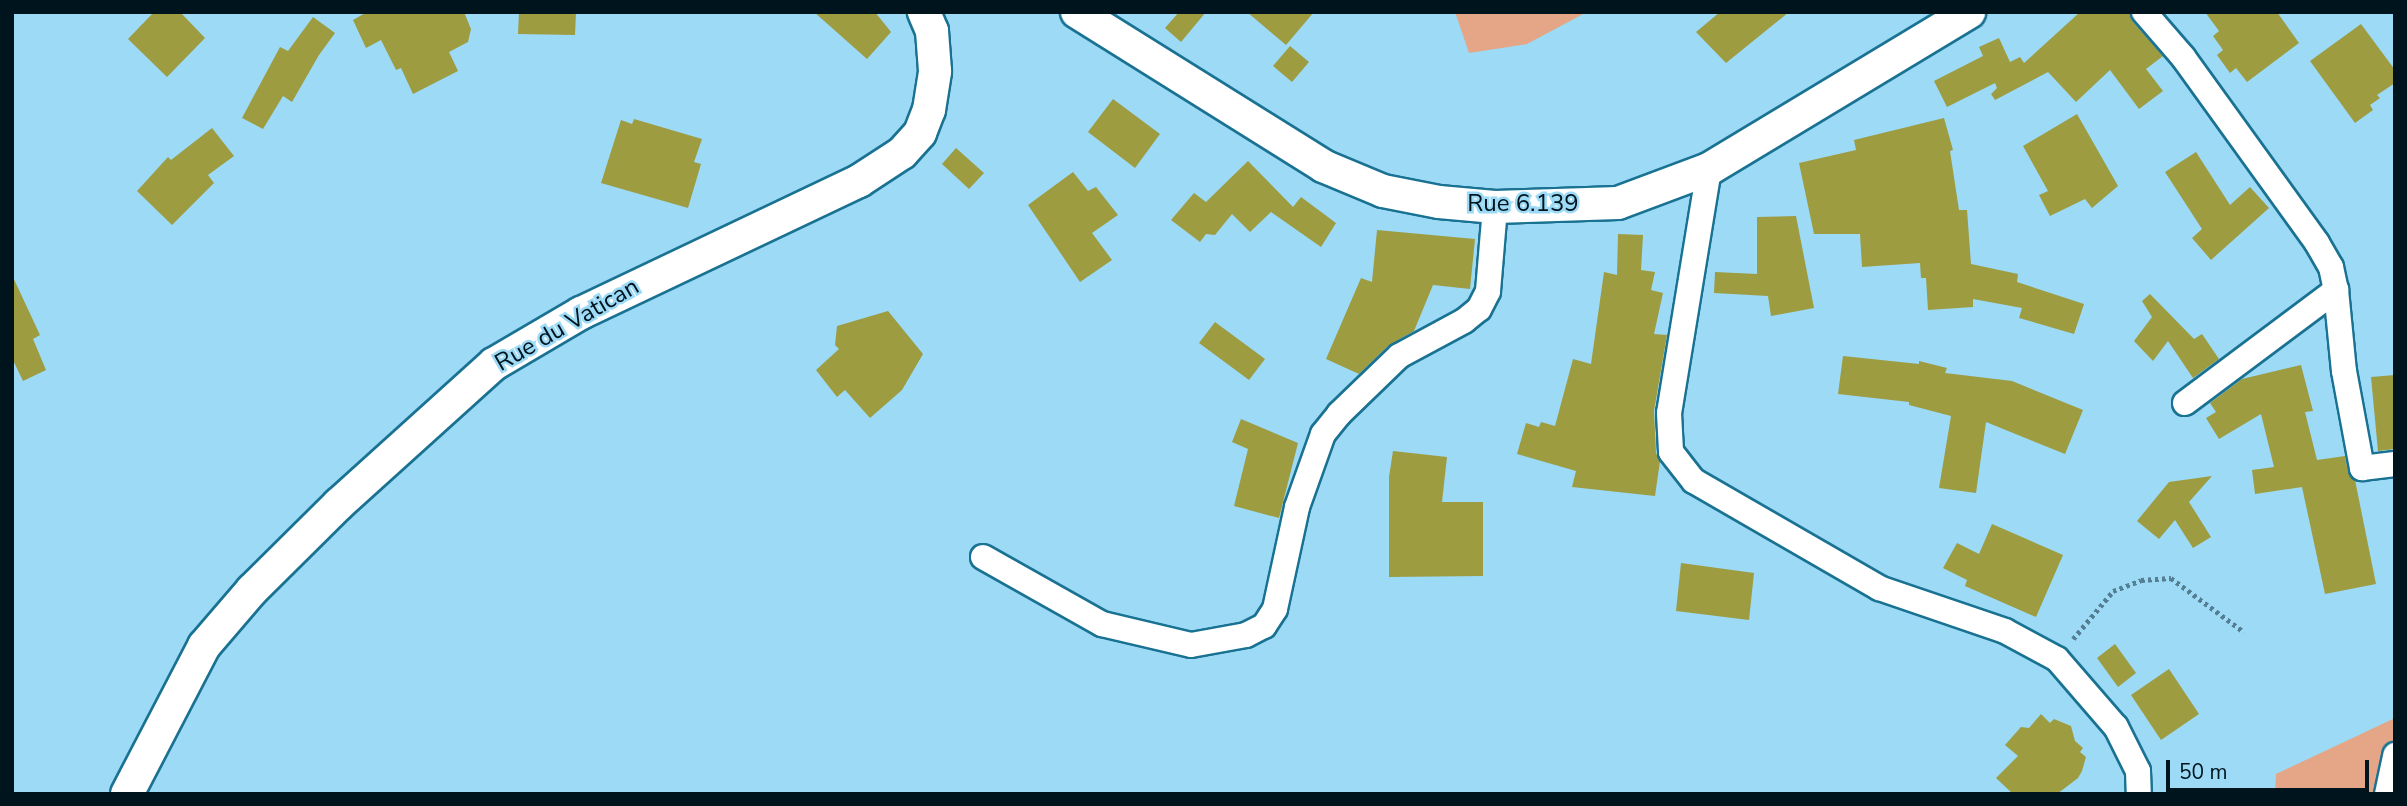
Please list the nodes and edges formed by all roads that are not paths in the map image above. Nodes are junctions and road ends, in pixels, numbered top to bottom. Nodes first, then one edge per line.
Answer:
1 (924, 12) edge
2 (1077, 12) edge
3 (1969, 12) edge
4 (2144, 12) edge
5 (1709, 169) junction
6 (1495, 207) junction
7 (2336, 290) junction
8 (2185, 403) dead end
9 (2395, 464) edge
10 (983, 558) dead end
11 (2395, 755) edge
12 (127, 794) edge
13 (2139, 794) edge
14 (2387, 794) edge

1 - 12 street, Rue du Vatican
2 - 6 street, Rue 6.139
3 - 5 street, Rue 6.139
4 - 7 street
5 - 6 street, Rue 6.139
5 - 13 street
6 - 10 street
7 - 8 street
7 - 9 street
11 - 14 street

